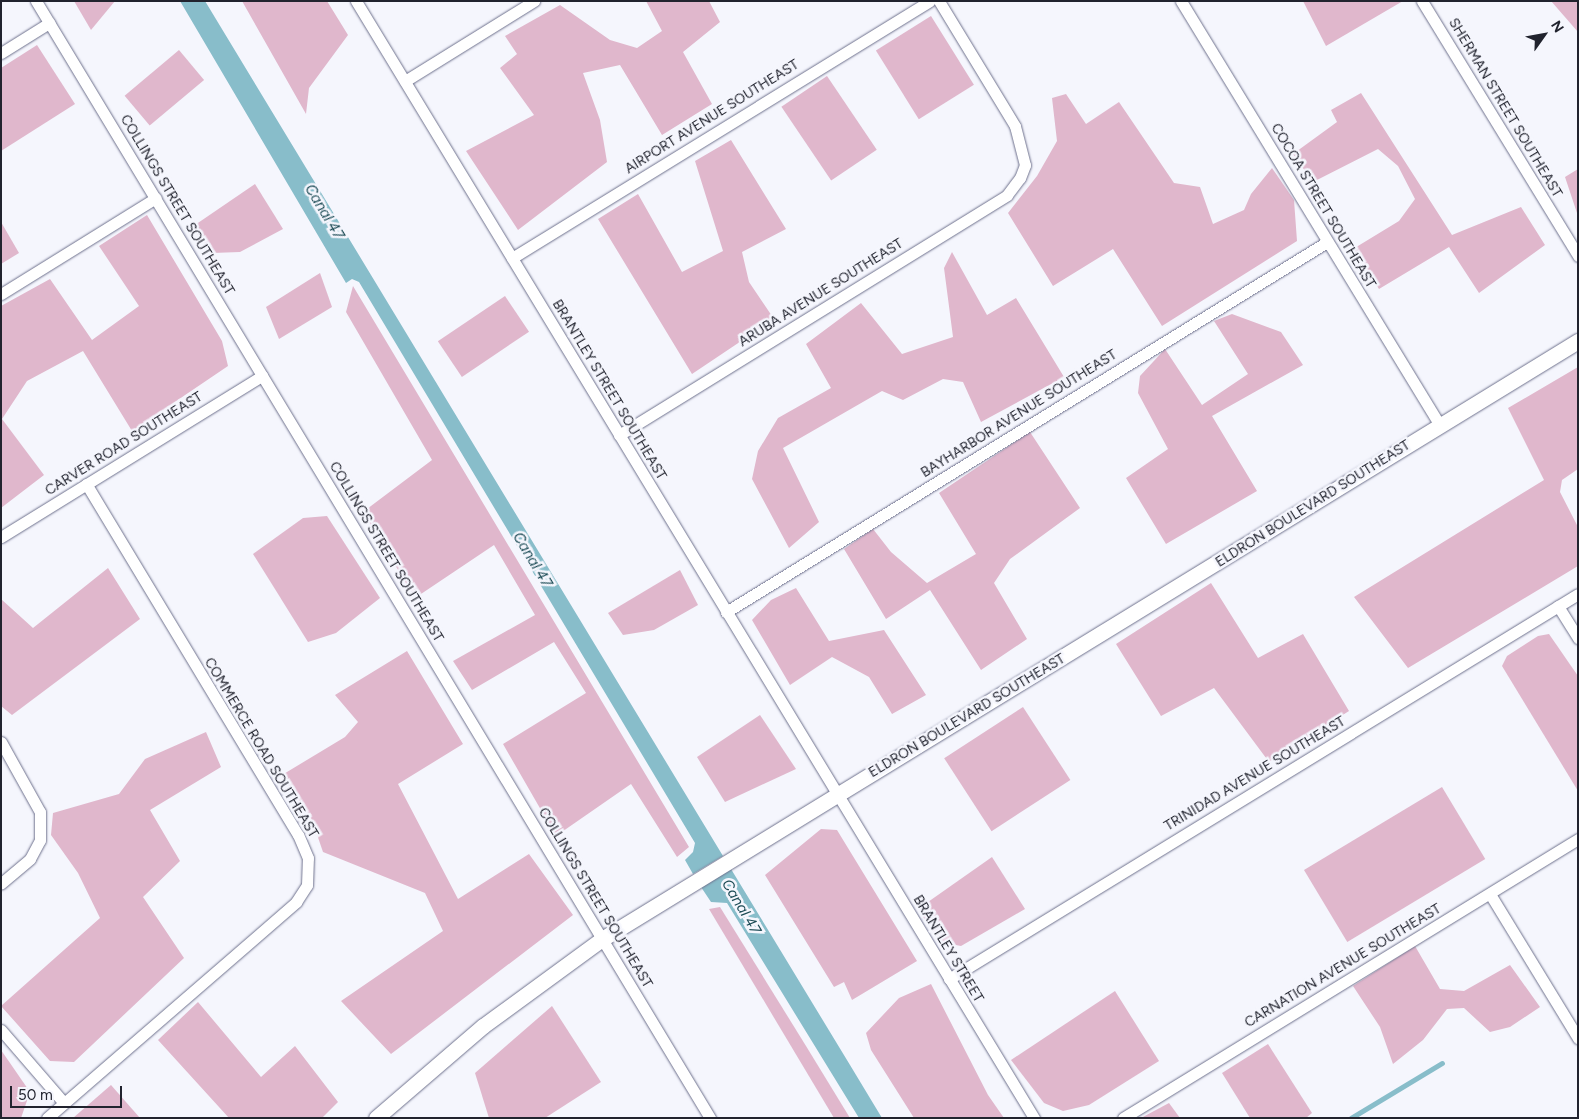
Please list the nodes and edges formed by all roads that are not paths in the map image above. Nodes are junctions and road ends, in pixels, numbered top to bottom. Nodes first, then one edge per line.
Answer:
1 (36, 1) edge
2 (356, 1) edge
3 (534, 1) edge
4 (929, 1) edge
5 (939, 1) edge
6 (1181, 1) edge
7 (1422, 1) edge
8 (49, 23) junction
9 (1, 53) edge
10 (404, 81) junction
11 (156, 198) junction
12 (1327, 242) junction
13 (1578, 256) edge
14 (512, 258) junction
15 (1, 294) edge
16 (1578, 341) edge
17 (262, 376) junction
18 (1440, 426) junction
19 (619, 435) junction
20 (86, 484) junction
21 (1, 537) edge
22 (1578, 594) edge
23 (1558, 606) junction
24 (726, 612) junction
25 (1578, 638) edge
26 (1, 742) edge
27 (838, 794) junction
28 (1578, 839) edge
29 (1, 883) edge
30 (1490, 894) junction
31 (602, 938) junction
32 (949, 979) junction
33 (1, 1030) edge
34 (1578, 1038) edge
35 (64, 1103) junction
36 (47, 1118) edge
37 (376, 1118) edge
38 (710, 1118) edge
39 (1034, 1118) edge
40 (1123, 1118) edge

1 - 8 street, COLLINGS STREET SOUTHEAST
2 - 10 street, BRANTLEY STREET SOUTHEAST
3 - 10 street
4 - 14 street, AIRPORT AVENUE SOUTHEAST
5 - 19 street, ARUBA AVENUE SOUTHEAST
6 - 12 street, COCOA STREET SOUTHEAST
7 - 13 street, SHERMAN STREET SOUTHEAST
8 - 9 street
8 - 11 street, COLLINGS STREET SOUTHEAST
10 - 14 street, BRANTLEY STREET SOUTHEAST
11 - 15 street
11 - 17 street, COLLINGS STREET SOUTHEAST
12 - 18 street, COCOA STREET SOUTHEAST
12 - 24 street, BAYHARBOR AVENUE SOUTHEAST
14 - 19 street, BRANTLEY STREET SOUTHEAST
16 - 18 street, ELDRON BOULEVARD SOUTHEAST
17 - 20 street, CARVER ROAD SOUTHEAST
17 - 31 street, COLLINGS STREET SOUTHEAST
18 - 27 street, ELDRON BOULEVARD SOUTHEAST
19 - 24 street, BRANTLEY STREET SOUTHEAST
20 - 21 street, CARVER ROAD SOUTHEAST
20 - 35 street, COMMERCE ROAD SOUTHEAST
22 - 23 street, TRINIDAD AVENUE SOUTHEAST
23 - 25 street
23 - 32 street, TRINIDAD AVENUE SOUTHEAST
24 - 27 street, BRANTLEY STREET SOUTHEAST
26 - 29 street
27 - 31 street, ELDRON BOULEVARD SOUTHEAST
27 - 32 street, BRANTLEY STREET
28 - 30 street, CARNATION AVENUE SOUTHEAST
30 - 34 street
30 - 40 street, CARNATION AVENUE SOUTHEAST
31 - 37 street, ELDRON BOULEVARD SOUTHEAST
31 - 38 street, COLLINGS STREET SOUTHEAST
32 - 39 street, BRANTLEY STREET
33 - 35 street
35 - 36 street, COMMERCE ROAD SOUTHEAST

